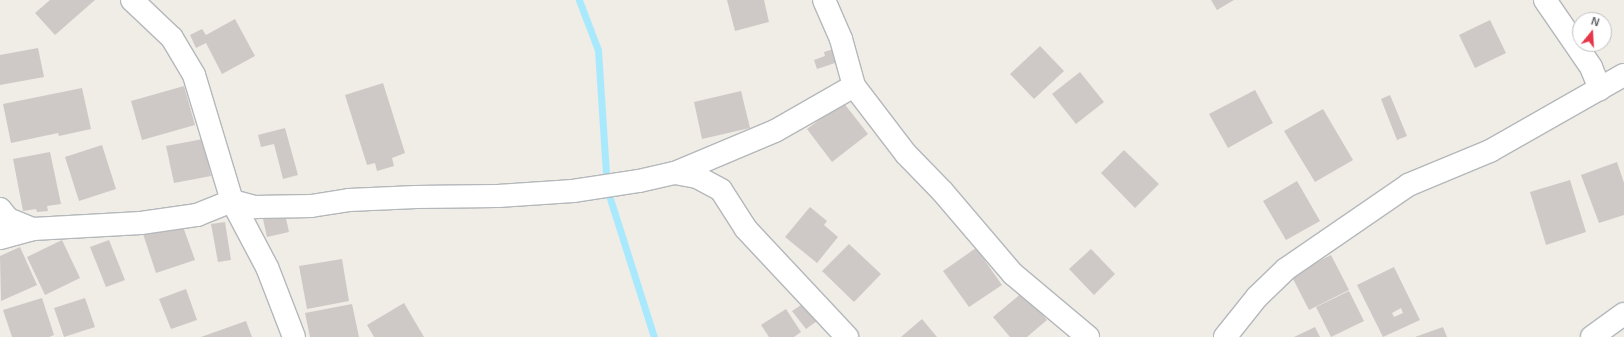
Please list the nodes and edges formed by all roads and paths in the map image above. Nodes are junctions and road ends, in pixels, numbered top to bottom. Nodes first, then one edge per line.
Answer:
1 (132, 0) edge
2 (824, 0) edge
3 (1545, 0) edge
4 (1624, 76) edge
5 (854, 86) junction
6 (1600, 89) junction
7 (675, 173) junction
8 (232, 201) junction
9 (0, 208) edge
10 (33, 229) junction
11 (0, 238) edge
12 (1624, 314) edge
13 (1228, 336) edge
14 (294, 337) edge
15 (847, 337) edge
16 (1088, 337) edge
17 (1592, 337) edge

1 - 8 street
2 - 5 street
3 - 6 street
4 - 6 street
5 - 7 street
5 - 16 street
6 - 13 street
7 - 8 street
7 - 15 street
8 - 10 street
8 - 14 street
9 - 10 street
10 - 11 street
12 - 17 street

